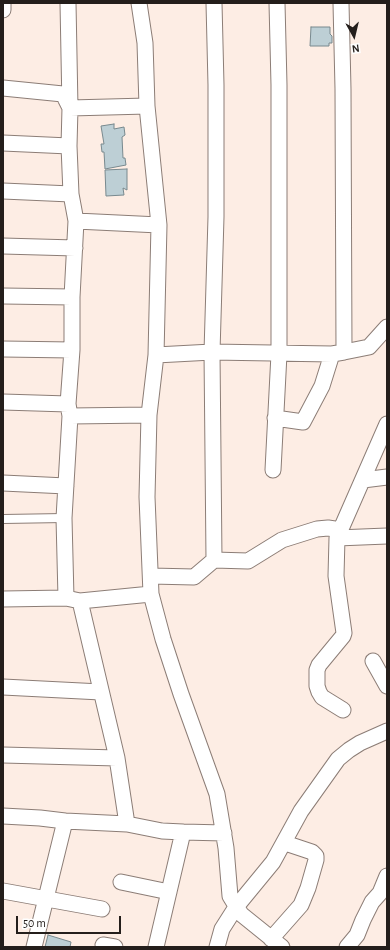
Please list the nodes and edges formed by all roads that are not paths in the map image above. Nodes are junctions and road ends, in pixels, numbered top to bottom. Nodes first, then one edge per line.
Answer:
1 (3, 3) edge
2 (68, 3) edge
3 (139, 3) edge
4 (214, 3) edge
5 (277, 3) edge
6 (340, 3) edge
7 (3, 10) edge
8 (3, 88) edge
9 (147, 106) junction
10 (70, 108) junction
11 (3, 143) edge
12 (69, 146) junction
13 (3, 191) edge
14 (72, 194) junction
15 (76, 221) junction
16 (159, 225) junction
17 (3, 246) edge
18 (75, 248) junction
19 (3, 296) edge
20 (72, 297) junction
21 (387, 327) edge
22 (3, 349) edge
23 (72, 350) junction
24 (212, 352) junction
25 (338, 353) junction
26 (279, 354) junction
27 (156, 355) junction
28 (3, 402) edge
29 (69, 410) junction
30 (149, 415) junction
31 (275, 418) junction
32 (386, 428) edge
33 (273, 470) dead end
34 (387, 477) edge
35 (363, 480) junction
36 (3, 483) edge
37 (66, 486) junction
38 (64, 518) junction
39 (3, 519) edge
40 (339, 534) junction
41 (387, 536) edge
42 (214, 560) junction
43 (151, 576) junction
44 (151, 594) junction
45 (3, 599) edge
46 (72, 600) junction
47 (373, 661) dead end
48 (387, 686) edge
49 (3, 687) edge
50 (101, 692) junction
51 (343, 710) dead end
52 (387, 731) edge
53 (3, 755) edge
54 (118, 758) junction
55 (3, 816) edge
56 (65, 821) junction
57 (127, 824) junction
58 (183, 832) junction
59 (224, 833) junction
60 (284, 843) junction
61 (387, 876) edge
62 (121, 882) dead end
63 (3, 891) edge
64 (169, 892) junction
65 (46, 899) junction
66 (236, 907) junction
67 (102, 909) dead end
68 (276, 943) edge
69 (34, 947) edge
70 (156, 947) edge
71 (217, 947) edge
72 (347, 947) edge

1 - 7 street
2 - 10 street
3 - 9 street
4 - 24 street
5 - 26 street
6 - 25 street
8 - 10 street
9 - 10 street
9 - 16 street
10 - 12 street
11 - 12 street
12 - 14 street
13 - 14 street
14 - 15 street
15 - 16 street
15 - 18 street
16 - 27 street
17 - 18 street
18 - 20 street
19 - 20 street
20 - 23 street
21 - 25 street
22 - 23 street
23 - 29 street
24 - 26 street
24 - 27 street
24 - 42 street
25 - 26 street
25 - 31 street
26 - 31 street
27 - 30 street
28 - 29 street
29 - 30 street
29 - 37 street
30 - 43 street
31 - 33 street
32 - 35 street
34 - 35 street
35 - 40 street
36 - 37 street
37 - 38 street
38 - 39 lane
38 - 46 street
40 - 41 street
40 - 42 street
40 - 51 street
42 - 43 street
43 - 44 street
44 - 46 street
44 - 59 street
45 - 46 street
46 - 50 street
47 - 48 street
49 - 50 street
50 - 54 street
52 - 60 street
53 - 54 street
54 - 57 street
55 - 56 street
56 - 57 street
56 - 65 street
57 - 58 street
58 - 59 street
58 - 64 street
59 - 66 street
60 - 66 street
60 - 68 street
61 - 72 street
62 - 64 street
63 - 65 street
64 - 70 street
65 - 67 street
65 - 69 street
66 - 68 street
66 - 71 street

